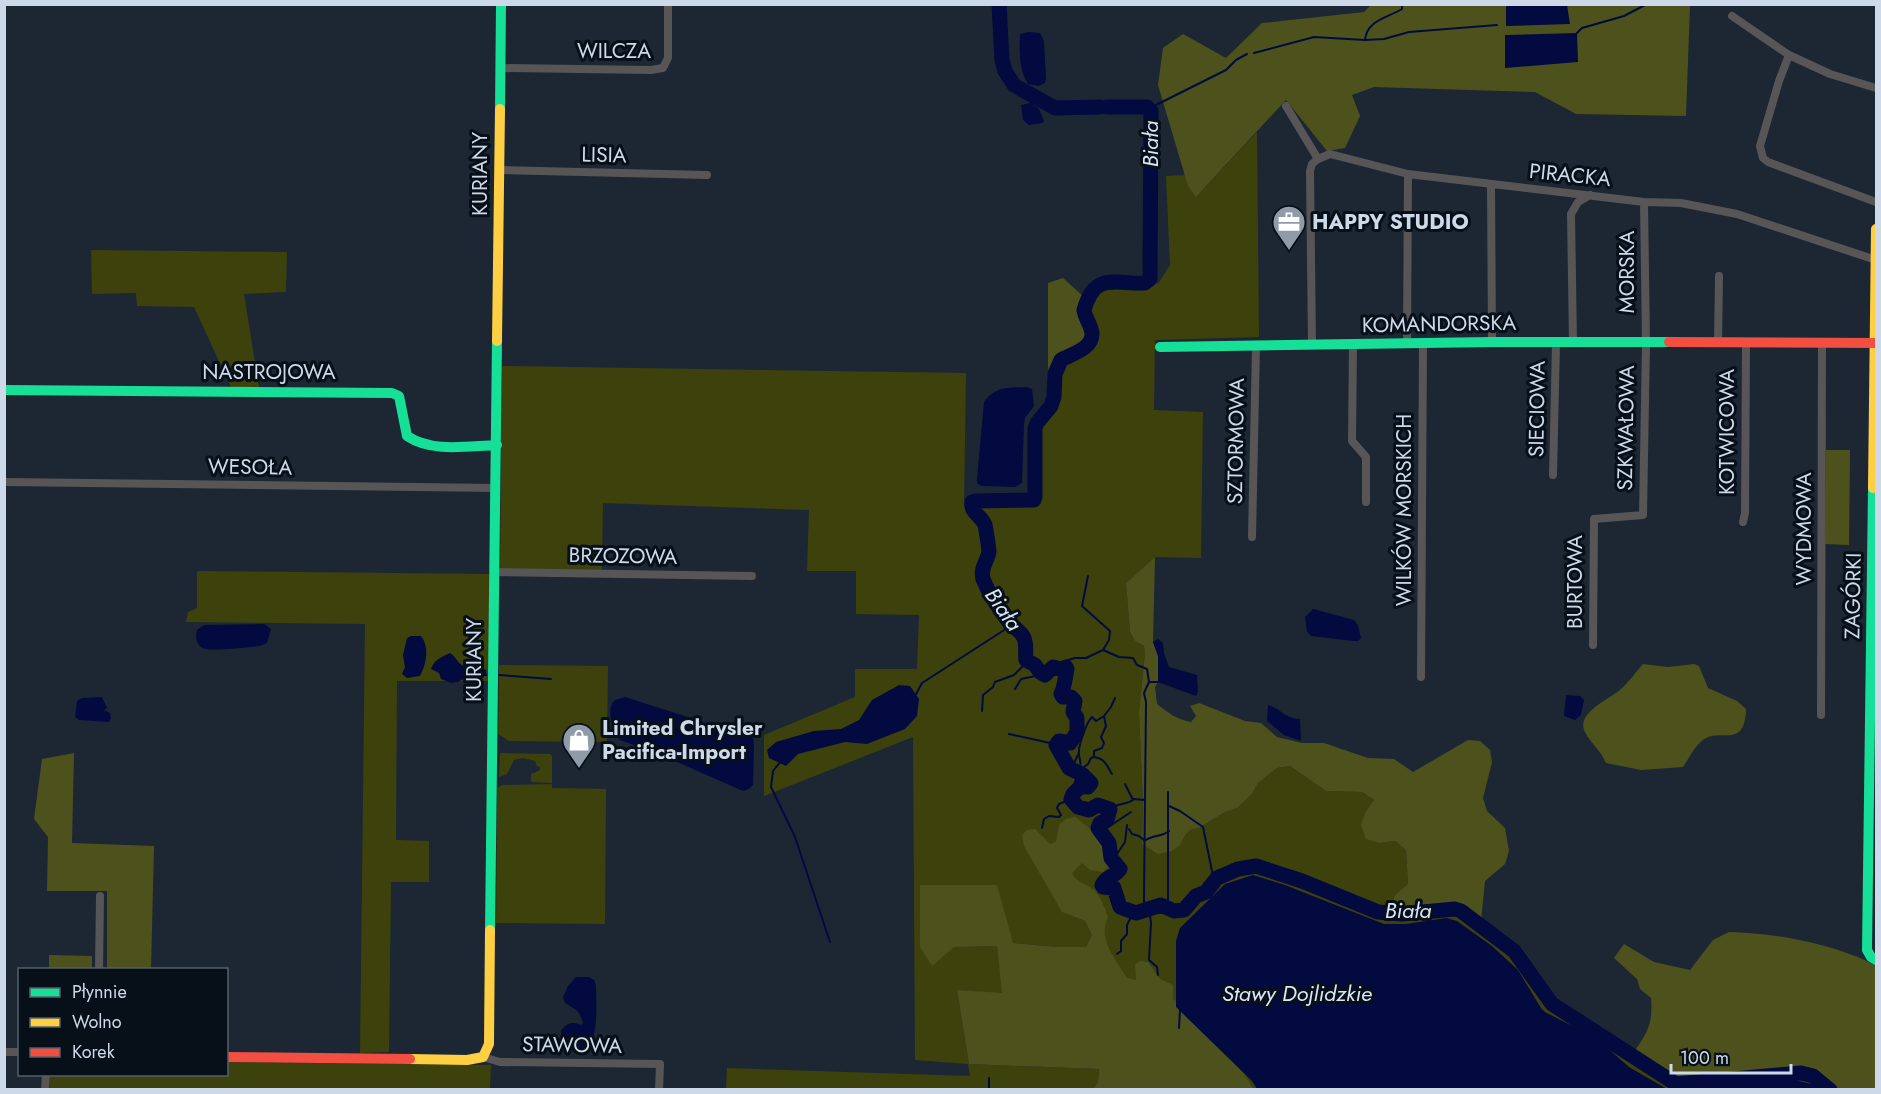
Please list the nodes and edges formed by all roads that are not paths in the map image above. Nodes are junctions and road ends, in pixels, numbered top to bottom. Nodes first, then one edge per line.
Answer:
1 (501, 4) edge
2 (668, 4) edge
3 (1732, 16) dead end
4 (1789, 55) junction
5 (500, 68) junction
6 (1876, 88) edge
7 (1286, 106) dead end
8 (1318, 159) junction
9 (500, 170) junction
10 (1408, 174) junction
11 (707, 175) dead end
12 (1491, 185) junction
13 (1590, 195) junction
14 (1644, 201) junction
15 (1876, 202) edge
16 (1876, 229) edge
17 (1876, 260) edge
18 (1719, 276) dead end
19 (1492, 342) junction
20 (1718, 342) junction
21 (1746, 342) junction
22 (1407, 343) junction
23 (1422, 343) junction
24 (1556, 343) junction
25 (1573, 343) junction
26 (1646, 343) junction
27 (1876, 343) edge
28 (1312, 344) junction
29 (1353, 344) junction
30 (1822, 344) junction
31 (1256, 346) junction
32 (1160, 347) dead end
33 (4, 390) edge
34 (497, 445) junction
35 (1553, 476) dead end
36 (4, 482) edge
37 (496, 488) junction
38 (1366, 502) dead end
39 (1594, 519) joint
40 (1743, 522) dead end
41 (1252, 537) dead end
42 (1875, 538) edge
43 (495, 572) junction
44 (752, 576) dead end
45 (1593, 645) dead end
46 (1421, 677) dead end
47 (1821, 715) dead end
48 (100, 896) dead end
49 (1876, 960) edge
50 (99, 968) edge
51 (228, 1057) edge
52 (483, 1057) junction
53 (659, 1089) edge

1 - 5 street, KURIANY
2 - 5 street, WILCZA
3 - 4 street
4 - 6 street
4 - 15 street
5 - 9 street, KURIANY
7 - 8 street
8 - 10 street, PIRACKA
8 - 28 street
9 - 11 street, LISIA
9 - 34 street, KURIANY
10 - 12 street, PIRACKA
10 - 22 street
12 - 13 street, PIRACKA
12 - 19 street
13 - 14 street, PIRACKA
13 - 25 street
14 - 17 street, PIRACKA
14 - 26 street, MORSKA
16 - 17 street, ZAGÓRKI
17 - 27 street, ZAGÓRKI
18 - 20 street
19 - 23 street, KOMANDORSKA
19 - 24 street, KOMANDORSKA
20 - 21 street, KOMANDORSKA
20 - 26 street, KOMANDORSKA
21 - 30 street, KOMANDORSKA
21 - 40 street, KOTWICOWA
22 - 23 street, KOMANDORSKA
22 - 29 street, KOMANDORSKA
23 - 46 street, WILKÓW MORSKICH
24 - 25 street, KOMANDORSKA
24 - 35 street, SIECIOWA
25 - 26 street, KOMANDORSKA
26 - 39 street, SZKWAŁOWA
27 - 30 street, KOMANDORSKA
27 - 42 street, ZAGÓRKI
28 - 29 street, KOMANDORSKA
28 - 31 street, KOMANDORSKA
29 - 38 street
30 - 47 street, WYDMOWA
31 - 32 street, KOMANDORSKA
31 - 41 street, SZTORMOWA
33 - 34 street, NASTROJOWA
34 - 37 street, KURIANY
36 - 37 street, WESOŁA
37 - 43 street, KURIANY
39 - 45 street, BURTOWA
42 - 49 street, ZAGÓRKI
43 - 44 street, BRZOZOWA
43 - 52 street, KURIANY
48 - 50 street
51 - 52 street
52 - 53 street, STAWOWA

